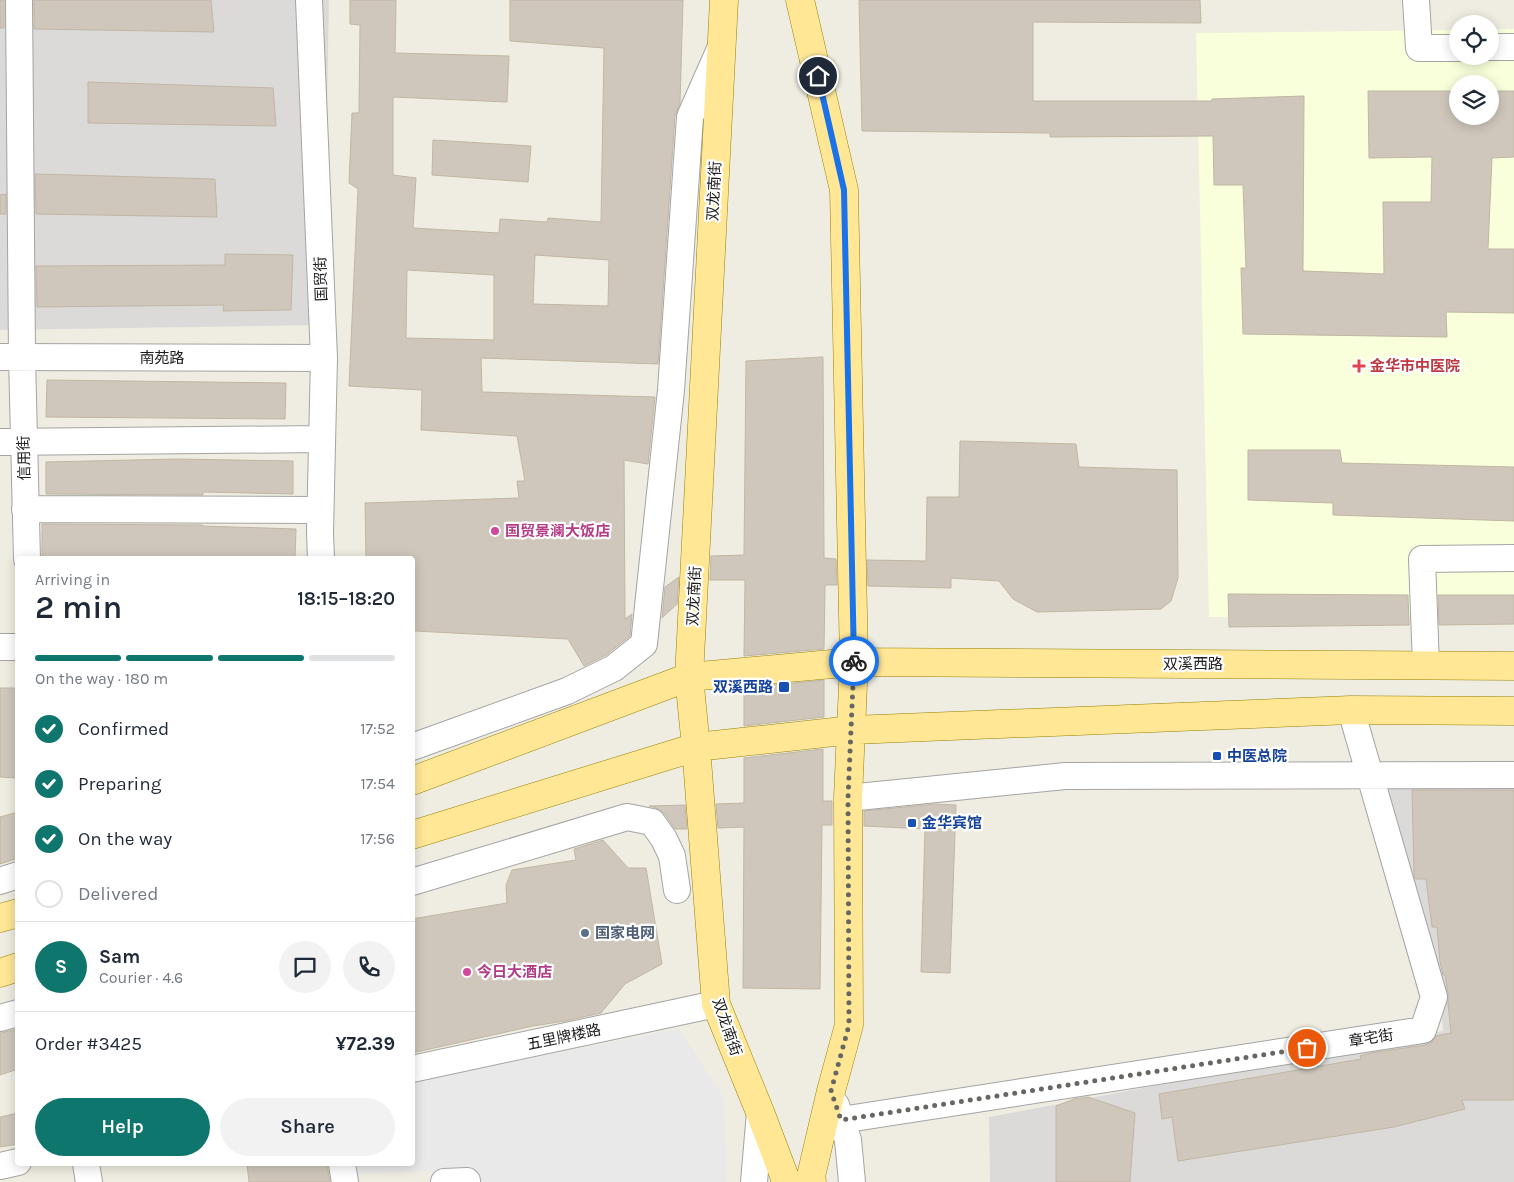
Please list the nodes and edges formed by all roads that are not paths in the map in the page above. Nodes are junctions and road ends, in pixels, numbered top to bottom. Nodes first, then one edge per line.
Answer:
1 (19, 0) edge
2 (309, 0) edge
3 (724, 0) edge
4 (800, 0) edge
5 (1416, 0) edge
6 (722, 44) junction
7 (1499, 47) edge
8 (1514, 47) edge
9 (1449, 48) edge
10 (11, 357) edge
11 (324, 358) junction
12 (322, 440) junction
13 (12, 442) edge
14 (25, 509) junction
15 (320, 510) junction
16 (26, 556) edge
17 (321, 556) edge
18 (1514, 558) edge
19 (15, 647) edge
20 (0, 648) edge
21 (854, 662) junction
22 (1426, 666) junction
23 (1514, 666) edge
24 (689, 677) junction
25 (1351, 710) junction
26 (1514, 711) edge
27 (852, 730) junction
28 (415, 746) edge
29 (696, 747) junction
30 (1370, 775) junction
31 (1514, 775) edge
32 (415, 779) edge
33 (848, 798) junction
34 (415, 834) edge
35 (15, 876) edge
36 (0, 881) edge
37 (415, 881) edge
38 (676, 890) dead end
39 (15, 914) edge
40 (0, 918) edge
41 (15, 968) edge
42 (0, 973) edge
43 (716, 1004) junction
44 (15, 1014) edge
45 (0, 1018) edge
46 (415, 1069) edge
47 (831, 1091) junction
48 (760, 1112) junction
49 (841, 1120) junction
50 (15, 1163) edge
51 (0, 1166) edge
52 (86, 1166) edge
53 (342, 1166) edge
54 (798, 1179) edge
55 (89, 1182) edge
56 (345, 1182) edge
57 (444, 1182) edge
58 (467, 1182) edge
59 (754, 1182) edge
60 (852, 1182) edge

1 - 10 street, 信用街
2 - 11 street, 国贸街
3 - 6 main road, 双龙南街
4 - 21 main road, 双龙南街
5 - 9 street
6 - 24 main road, 双龙南街
6 - 28 street
7 - 8 street
10 - 11 street, 南苑路
10 - 13 street, 信用街
11 - 12 street, 国贸街
12 - 13 street
12 - 15 street, 国贸街
13 - 14 street, 信用街
14 - 15 street
14 - 16 street, 信用街
15 - 17 street, 国贸街
18 - 22 street
19 - 20 street
21 - 22 main road, 双溪西路
21 - 24 main road, 双溪西路
21 - 27 main road, 双龙南街
22 - 23 main road, 双溪西路
24 - 29 main road, 双龙南街
24 - 32 main road, 双溪西路
25 - 26 main road
25 - 27 main road
25 - 30 street, 章宅街
27 - 29 main road
27 - 33 main road, 双龙南街
29 - 34 main road
29 - 43 main road, 双龙南街
30 - 31 street
30 - 33 street
30 - 49 street, 章宅街
33 - 47 main road, 双龙南街
35 - 36 street
37 - 38 street
39 - 40 main road
41 - 42 main road
43 - 46 street, 五里牌楼路
43 - 48 main road, 双龙南街
44 - 45 street
47 - 49 street
47 - 54 main road, 双龙南街
48 - 54 main road, 双龙南街
48 - 59 street
49 - 60 street
50 - 51 street
52 - 55 street
53 - 56 street
57 - 58 street

